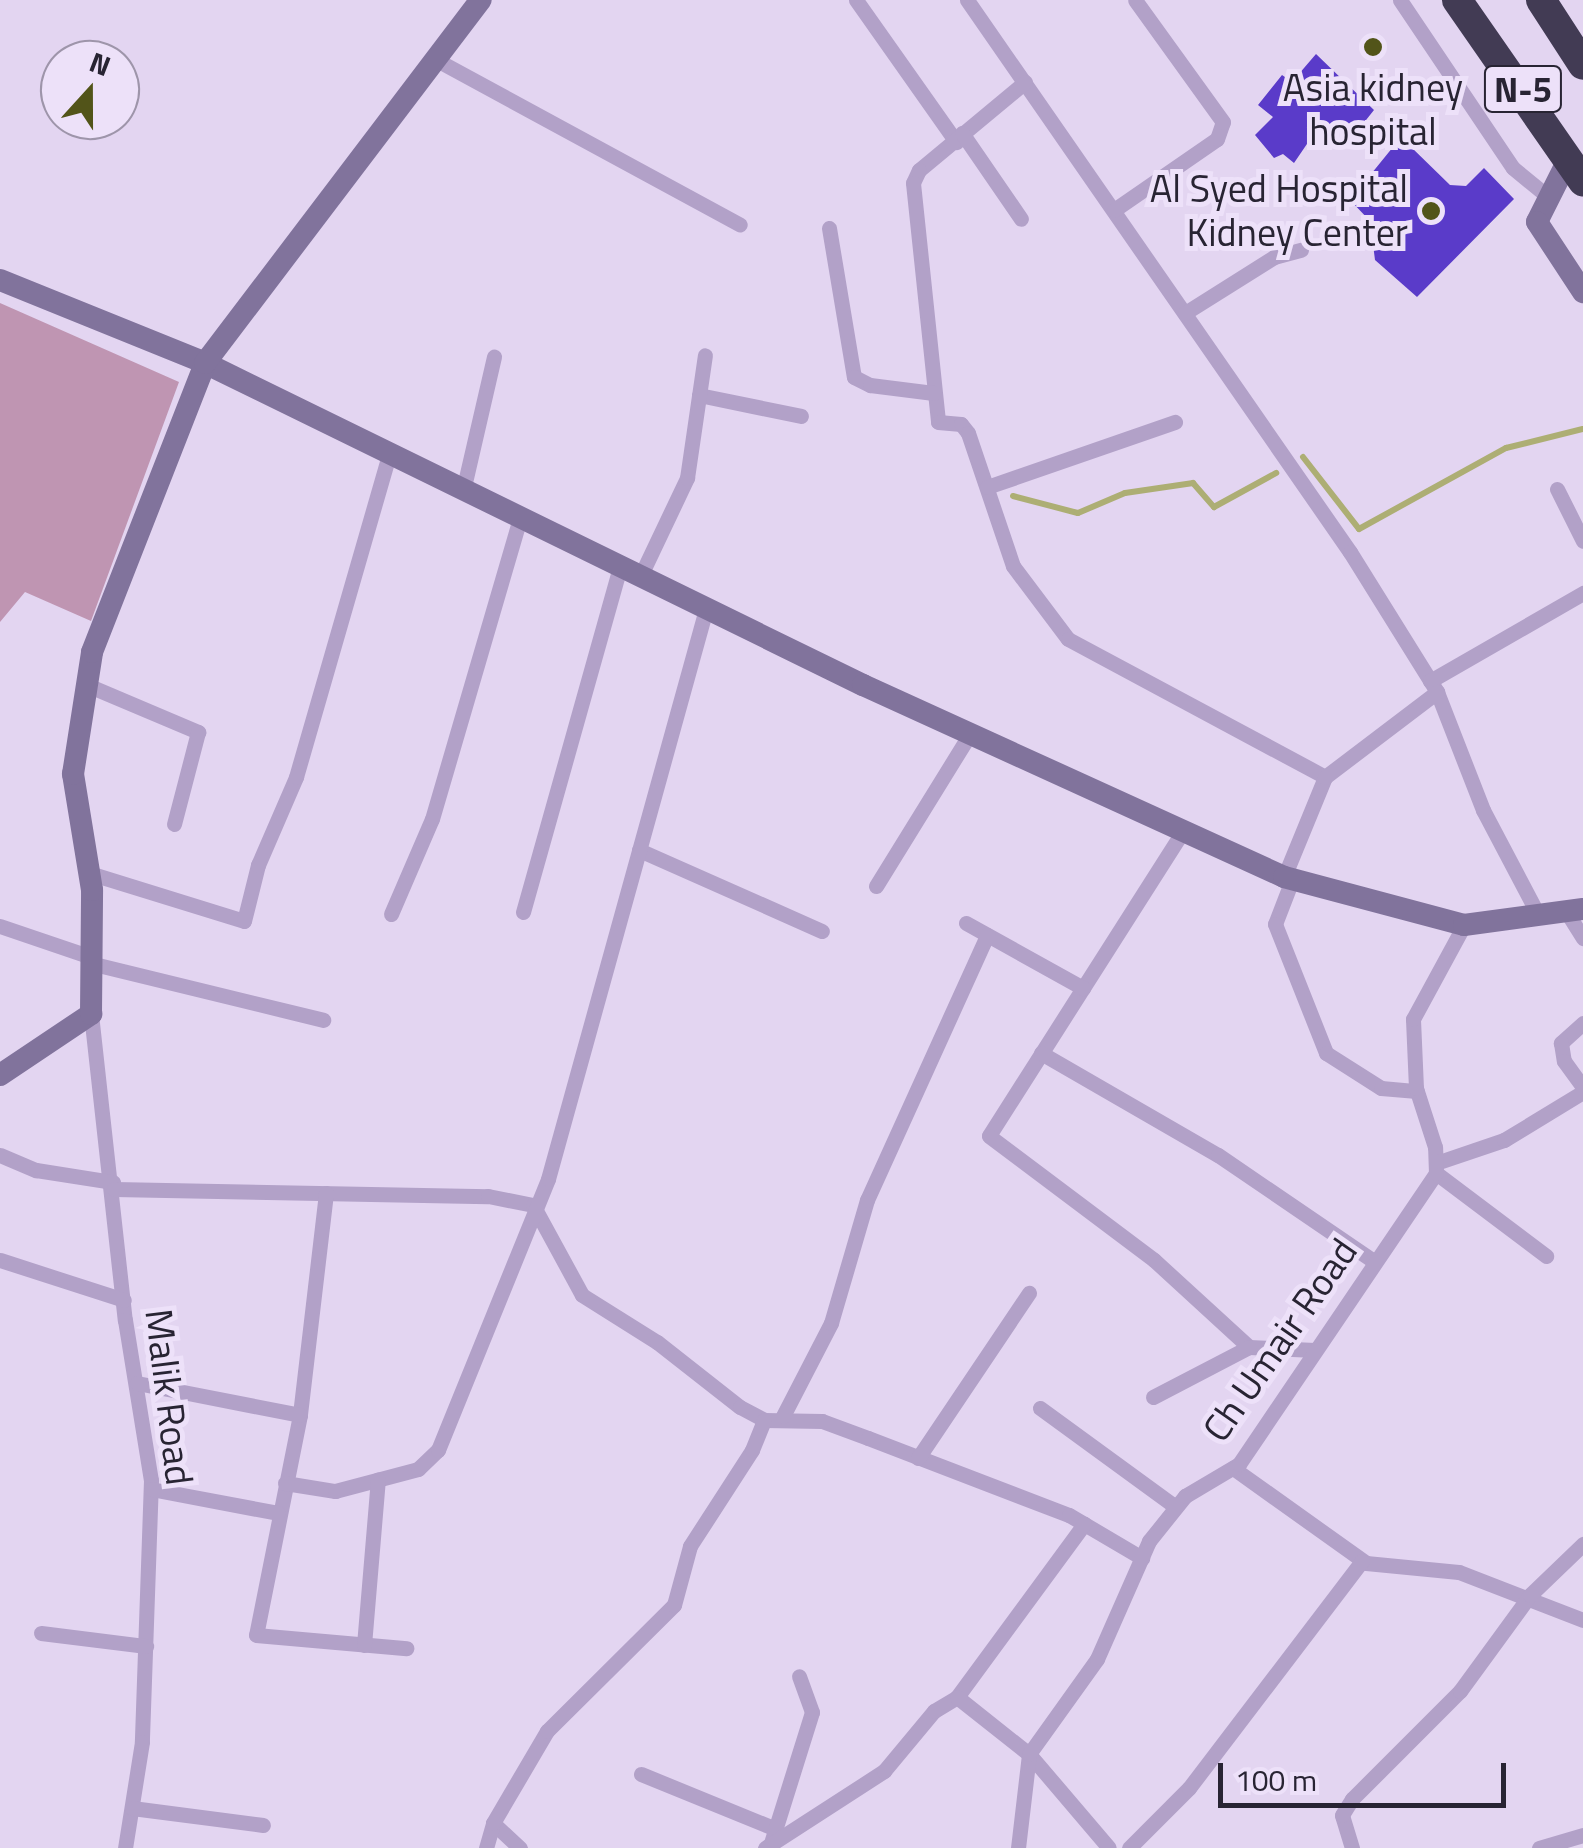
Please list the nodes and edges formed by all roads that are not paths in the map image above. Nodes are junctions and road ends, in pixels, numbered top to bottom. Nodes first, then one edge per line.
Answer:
1 (481, 0) edge
2 (856, 0) edge
3 (967, 0) edge
4 (1135, 0) edge
5 (1400, 0) edge
6 (1457, 0) edge
7 (1541, 0) edge
8 (433, 58) junction
9 (1583, 66) edge
10 (1025, 82) junction
11 (959, 138) junction
12 (1575, 171) edge
13 (1546, 195) junction
14 (1114, 210) junction
15 (1021, 220) dead end
16 (740, 224) dead end
17 (829, 228) dead end
18 (1301, 250) dead end
19 (0, 280) edge
20 (1583, 292) edge
21 (1185, 312) junction
22 (706, 355) dead end
23 (494, 356) dead end
24 (205, 362) junction
25 (933, 393) junction
26 (699, 396) junction
27 (801, 416) dead end
28 (1176, 422) dead end
29 (389, 455) junction
30 (987, 487) junction
31 (1557, 488) dead end
32 (463, 491) junction
33 (520, 519) junction
34 (1583, 540) edge
35 (630, 572) junction
36 (1583, 593) edge
37 (706, 609) junction
38 (86, 685) junction
39 (1434, 687) junction
40 (970, 734) junction
41 (1325, 777) junction
42 (174, 824) dead end
43 (1183, 831) junction
44 (639, 850) junction
45 (89, 873) junction
46 (1288, 878) junction
47 (876, 886) dead end
48 (1574, 910) edge
49 (522, 912) dead end
50 (391, 914) dead end
51 (1540, 916) junction
52 (966, 923) dead end
53 (1464, 925) junction
54 (0, 926) edge
55 (822, 932) dead end
56 (986, 935) junction
57 (1583, 938) edge
58 (94, 961) junction
59 (1082, 988) junction
60 (91, 1014) junction
61 (323, 1020) dead end
62 (1583, 1023) edge
63 (1042, 1053) junction
64 (0, 1075) edge
65 (1583, 1089) edge
66 (1417, 1091) junction
67 (0, 1155) edge
68 (1436, 1168) junction
69 (114, 1186) junction
70 (326, 1192) junction
71 (533, 1205) junction
72 (1546, 1256) dead end
73 (0, 1260) edge
74 (1375, 1262) junction
75 (1029, 1294) dead end
76 (124, 1300) junction
77 (1249, 1348) junction
78 (1316, 1350) junction
79 (137, 1382) junction
80 (1153, 1397) dead end
81 (1040, 1408) dead end
82 (300, 1415) junction
83 (783, 1416) junction
84 (764, 1420) junction
85 (918, 1458) junction
86 (1233, 1468) junction
87 (378, 1480) junction
88 (285, 1483) junction
89 (151, 1490) junction
90 (1176, 1506) junction
91 (278, 1513) junction
92 (1084, 1524) junction
93 (1583, 1544) edge
94 (1142, 1558) junction
95 (1362, 1561) junction
96 (1530, 1595) junction
97 (1583, 1620) edge
98 (41, 1633) dead end
99 (146, 1646) junction
100 (364, 1646) junction
101 (406, 1648) dead end
102 (799, 1676) dead end
103 (958, 1697) junction
104 (1029, 1754) junction
105 (641, 1774) dead end
106 (132, 1808) junction
107 (493, 1823) junction
108 (263, 1825) dead end
109 (1583, 1835) edge
110 (771, 1840) edge
111 (124, 1848) edge
112 (486, 1848) edge
113 (520, 1848) edge
114 (1018, 1848) edge
115 (1109, 1848) edge
116 (1130, 1848) edge
117 (1352, 1848) edge
118 (1539, 1848) edge

1 - 8 street
2 - 11 street
3 - 10 street
4 - 14 street
5 - 13 street
6 - 12 highway, N-5
7 - 9 highway, N-5
8 - 16 street
8 - 24 street
10 - 11 street
10 - 14 street
11 - 15 street
11 - 25 street
12 - 13 street
13 - 20 street
14 - 21 street
17 - 25 street
18 - 21 street
19 - 24 street
21 - 39 street
22 - 26 street
23 - 32 street
24 - 29 street
24 - 38 street
25 - 30 street
26 - 27 street
26 - 35 street
28 - 30 street
29 - 32 street
29 - 45 street
30 - 41 street
31 - 34 street
32 - 33 street
33 - 35 street
33 - 50 street
35 - 37 street
35 - 49 street
36 - 39 street
37 - 40 street
37 - 44 street
38 - 42 street
38 - 45 street
39 - 41 street
39 - 51 street
40 - 43 street
40 - 47 street
41 - 46 street
43 - 46 street
43 - 59 street
44 - 55 street
44 - 71 street
45 - 58 street
46 - 53 street
46 - 66 street
48 - 51 street
48 - 57 street
51 - 53 street
52 - 56 street
53 - 66 street
54 - 58 street
56 - 59 street
56 - 83 street
58 - 60 street
58 - 61 street
59 - 63 street
60 - 64 street
60 - 69 street, Malik Road
62 - 65 street
63 - 74 street
63 - 77 street
65 - 68 street
66 - 68 street
67 - 69 street
68 - 72 street
68 - 74 street, Ch Umair Road
69 - 70 street
69 - 76 street, Malik Road
70 - 71 street
70 - 82 street
71 - 84 street
71 - 87 street
73 - 76 street
74 - 78 street, Ch Umair Road
75 - 85 street
76 - 79 street, Malik Road
77 - 78 street
77 - 80 street
78 - 86 street, Ch Umair Road
79 - 82 street
79 - 89 street, Malik Road
81 - 90 street
82 - 88 street
83 - 84 street
83 - 85 street
84 - 107 street
85 - 92 street
86 - 90 street, Ch Umair Road
86 - 95 street
87 - 88 street
87 - 100 street
88 - 91 street
89 - 91 street
89 - 99 street, Malik Road
90 - 94 street, Ch Umair Road
91 - 100 street
92 - 94 street
92 - 103 street
93 - 96 street
94 - 104 street, Ch Umair Road
95 - 96 street
95 - 116 street
96 - 97 street
96 - 117 street
98 - 99 street
99 - 106 street, Malik Road
100 - 101 street
102 - 110 street
103 - 104 street
103 - 110 street
104 - 114 street
104 - 115 street
105 - 110 street
106 - 108 street
106 - 111 street, Malik Road
107 - 112 street
107 - 113 street
109 - 118 street

